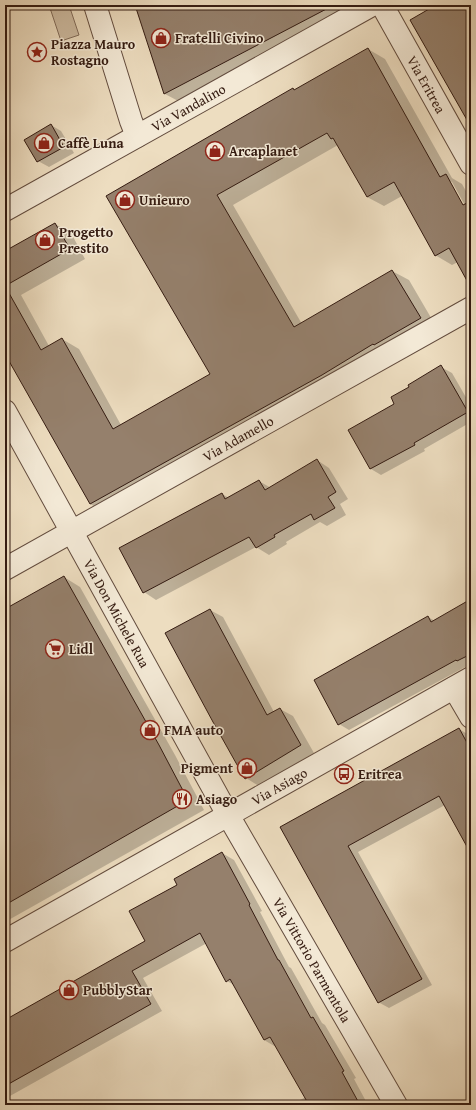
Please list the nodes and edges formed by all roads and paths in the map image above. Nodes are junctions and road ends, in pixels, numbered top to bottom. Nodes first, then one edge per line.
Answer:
1 (95, 5) edge
2 (372, 5) edge
3 (382, 5) edge
4 (137, 136) junction
5 (471, 164) edge
6 (5, 210) edge
7 (471, 308) edge
8 (5, 411) edge
9 (72, 532) junction
10 (5, 569) edge
11 (463, 683) edge
12 (471, 717) edge
13 (228, 815) junction
14 (5, 941) edge
15 (396, 1105) edge

1 - 4 street
2 - 4 street, Via Vandalino
3 - 5 street, Via Eritrea
4 - 6 street, Via Vandalino
7 - 9 street, Via Adamello
8 - 9 street, Via Don Michele Rua
9 - 10 street, Via Adamello
9 - 13 street, Via Don Michele Rua
11 - 12 street
11 - 13 street, Via Asiago
13 - 14 street, Via Asiago
13 - 15 street, Via Vittorio Parmentola

